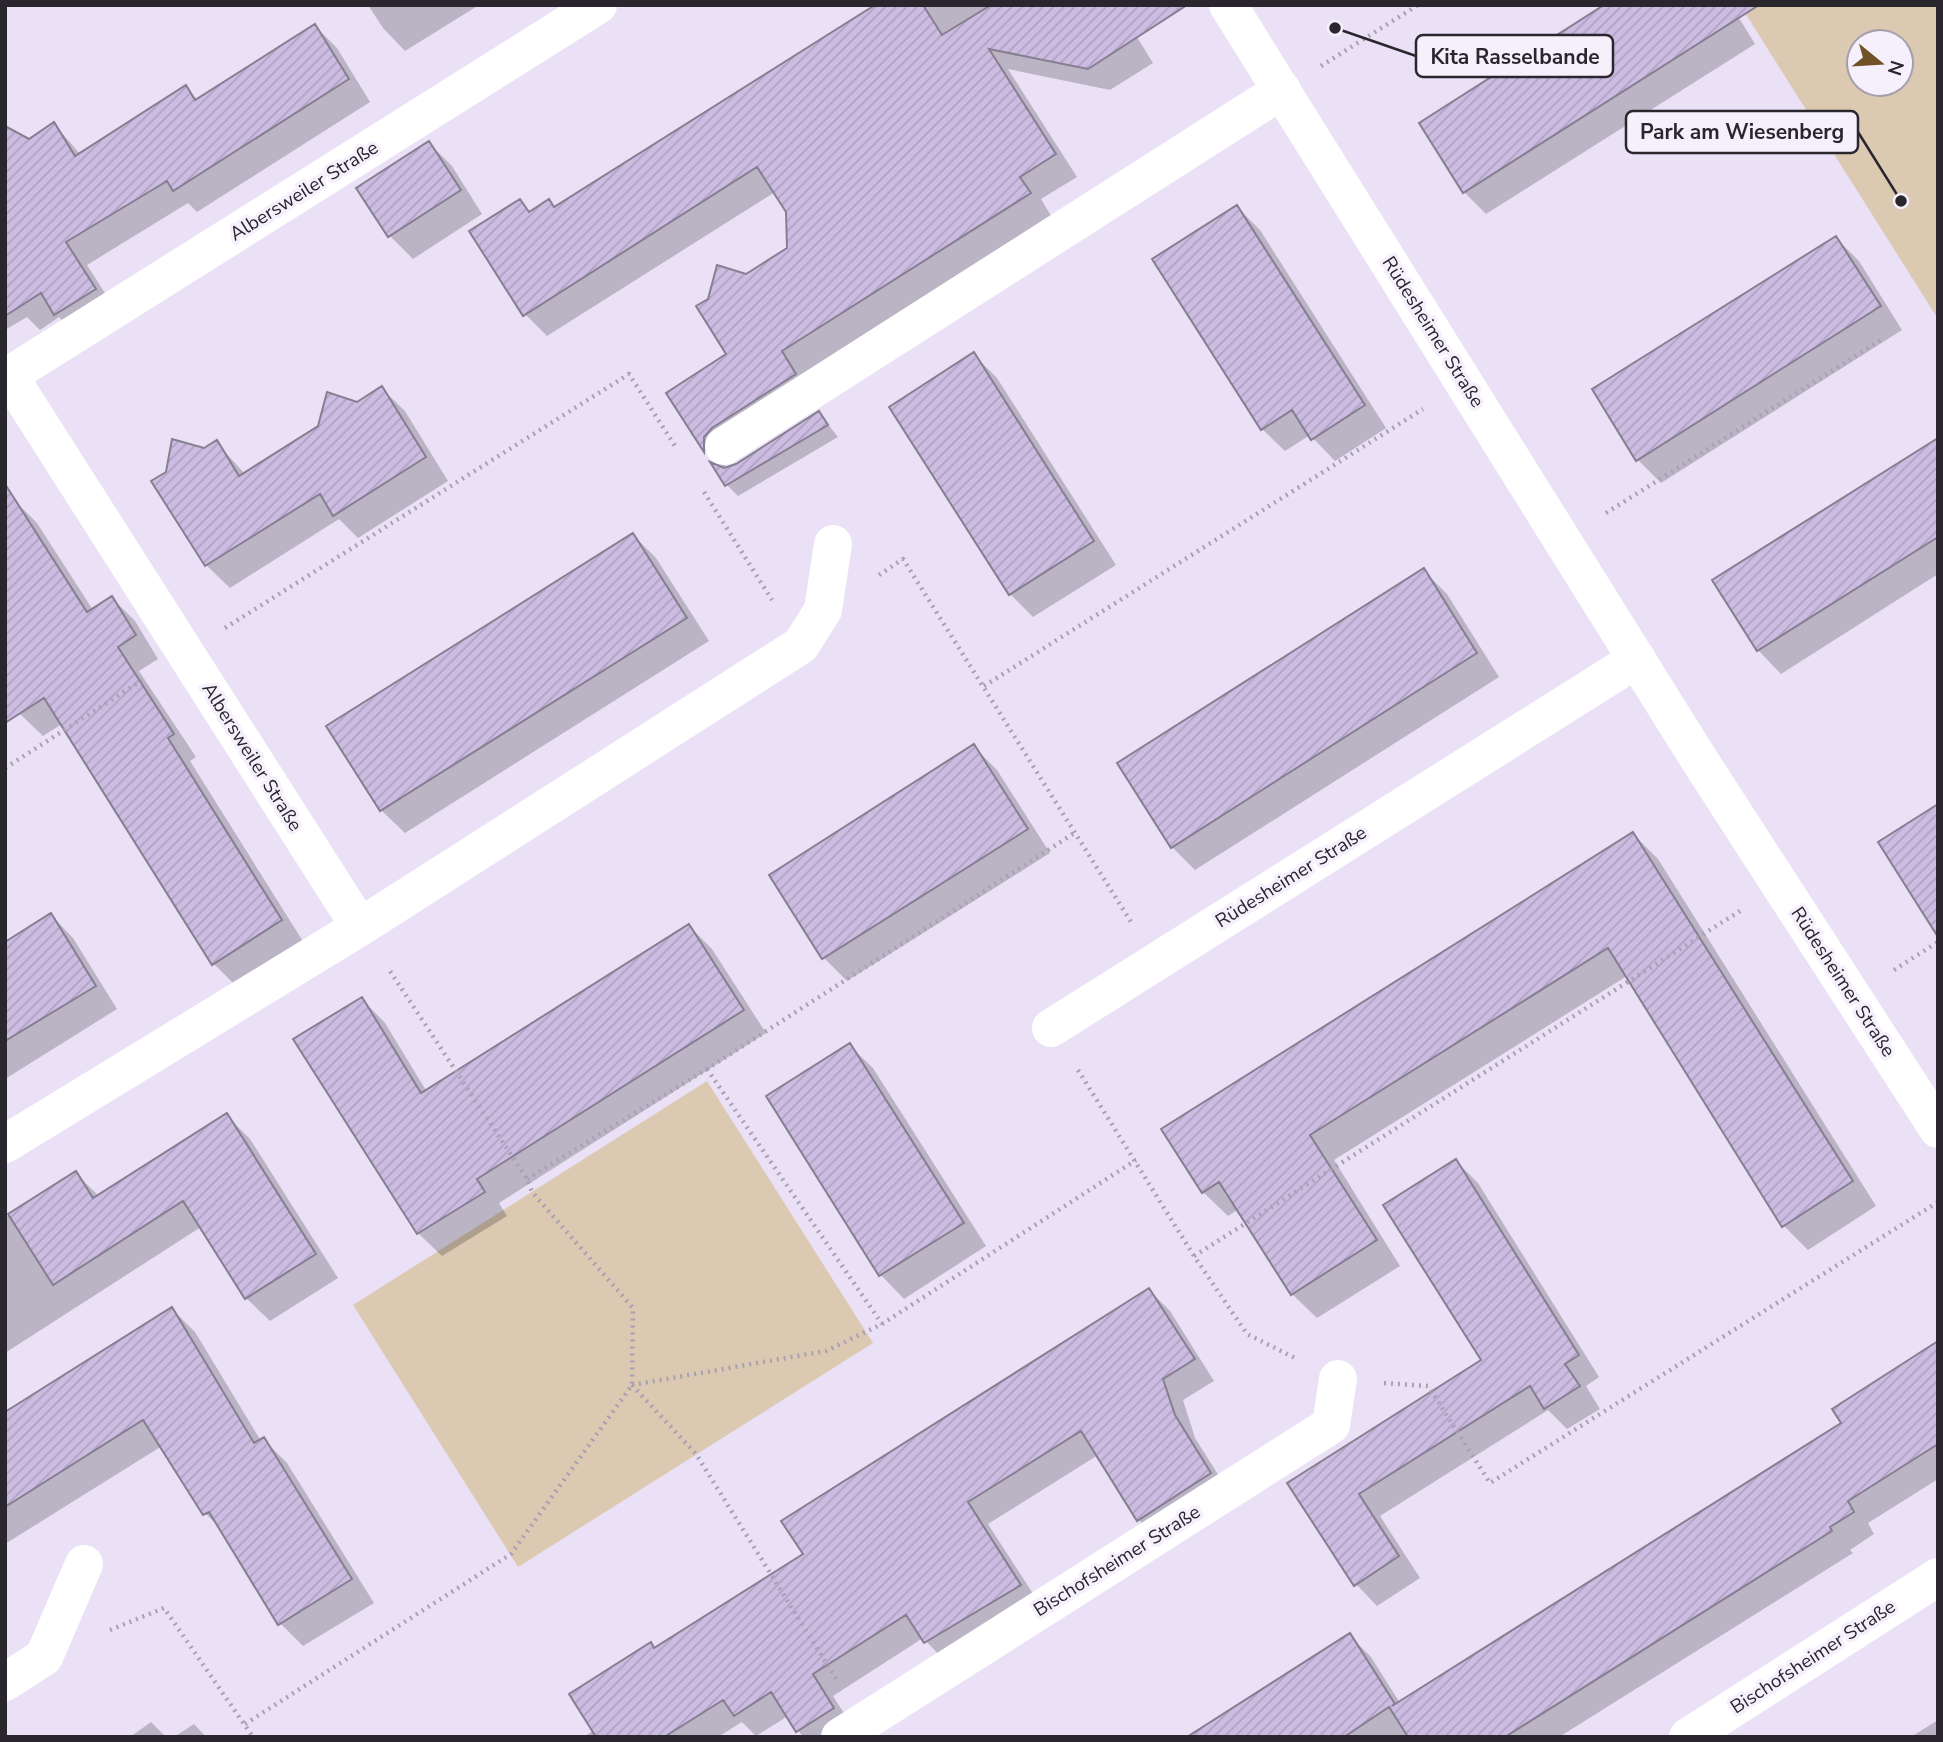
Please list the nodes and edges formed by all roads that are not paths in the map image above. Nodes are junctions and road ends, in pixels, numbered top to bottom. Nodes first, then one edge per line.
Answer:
1 (598, 5) edge
2 (1228, 5) edge
3 (1282, 90) junction
4 (7, 377) edge
5 (724, 446) dead end
6 (833, 544) dead end
7 (1637, 659) junction
8 (360, 927) junction
9 (1051, 1028) road end
10 (1938, 1129) edge
11 (5, 1144) edge
12 (1338, 1379) road end
13 (83, 1564) dead end
14 (1938, 1577) edge
15 (5, 1682) edge
16 (858, 1732) edge
17 (1688, 1737) edge

1 - 4 street, Albersweiler Straße
2 - 3 street, Rüdesheimer Straße
3 - 5 street
3 - 7 street, Rüdesheimer Straße
4 - 8 street, Albersweiler Straße
6 - 8 street
7 - 9 street, Rüdesheimer Straße
7 - 10 street, Rüdesheimer Straße
8 - 11 street
12 - 16 street, Bischofsheimer Straße
13 - 15 street
14 - 17 street, Bischofsheimer Straße

